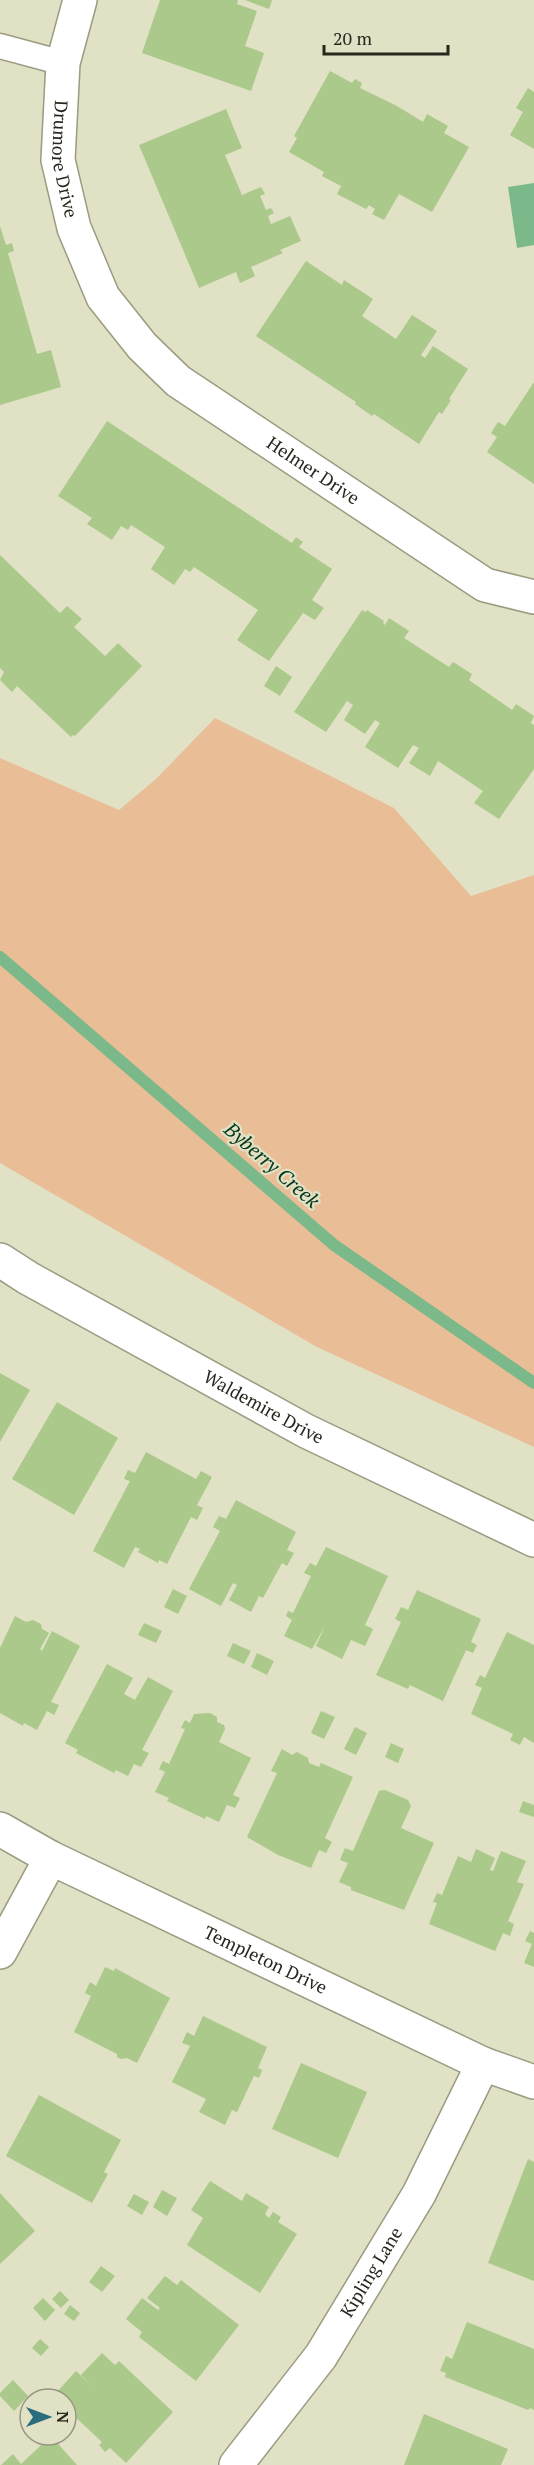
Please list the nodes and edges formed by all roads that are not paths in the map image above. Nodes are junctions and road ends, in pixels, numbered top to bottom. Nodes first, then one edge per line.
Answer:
1 (80, 0) edge
2 (0, 46) edge
3 (63, 63) junction
4 (114, 310) joint
5 (534, 597) edge
6 (0, 1260) edge
7 (534, 1540) edge
8 (0, 1829) edge
9 (51, 1858) junction
10 (0, 1952) edge
11 (483, 2064) junction
12 (534, 2082) edge
13 (236, 2465) edge

1 - 3 street, Drumore Drive
2 - 3 lane
3 - 4 street, Drumore Drive
4 - 5 street, Helmer Drive
6 - 7 street, Waldemire Drive
8 - 9 street, Templeton Drive
9 - 10 street
9 - 11 street, Templeton Drive
11 - 12 street, Templeton Drive
11 - 13 street, Kipling Lane

